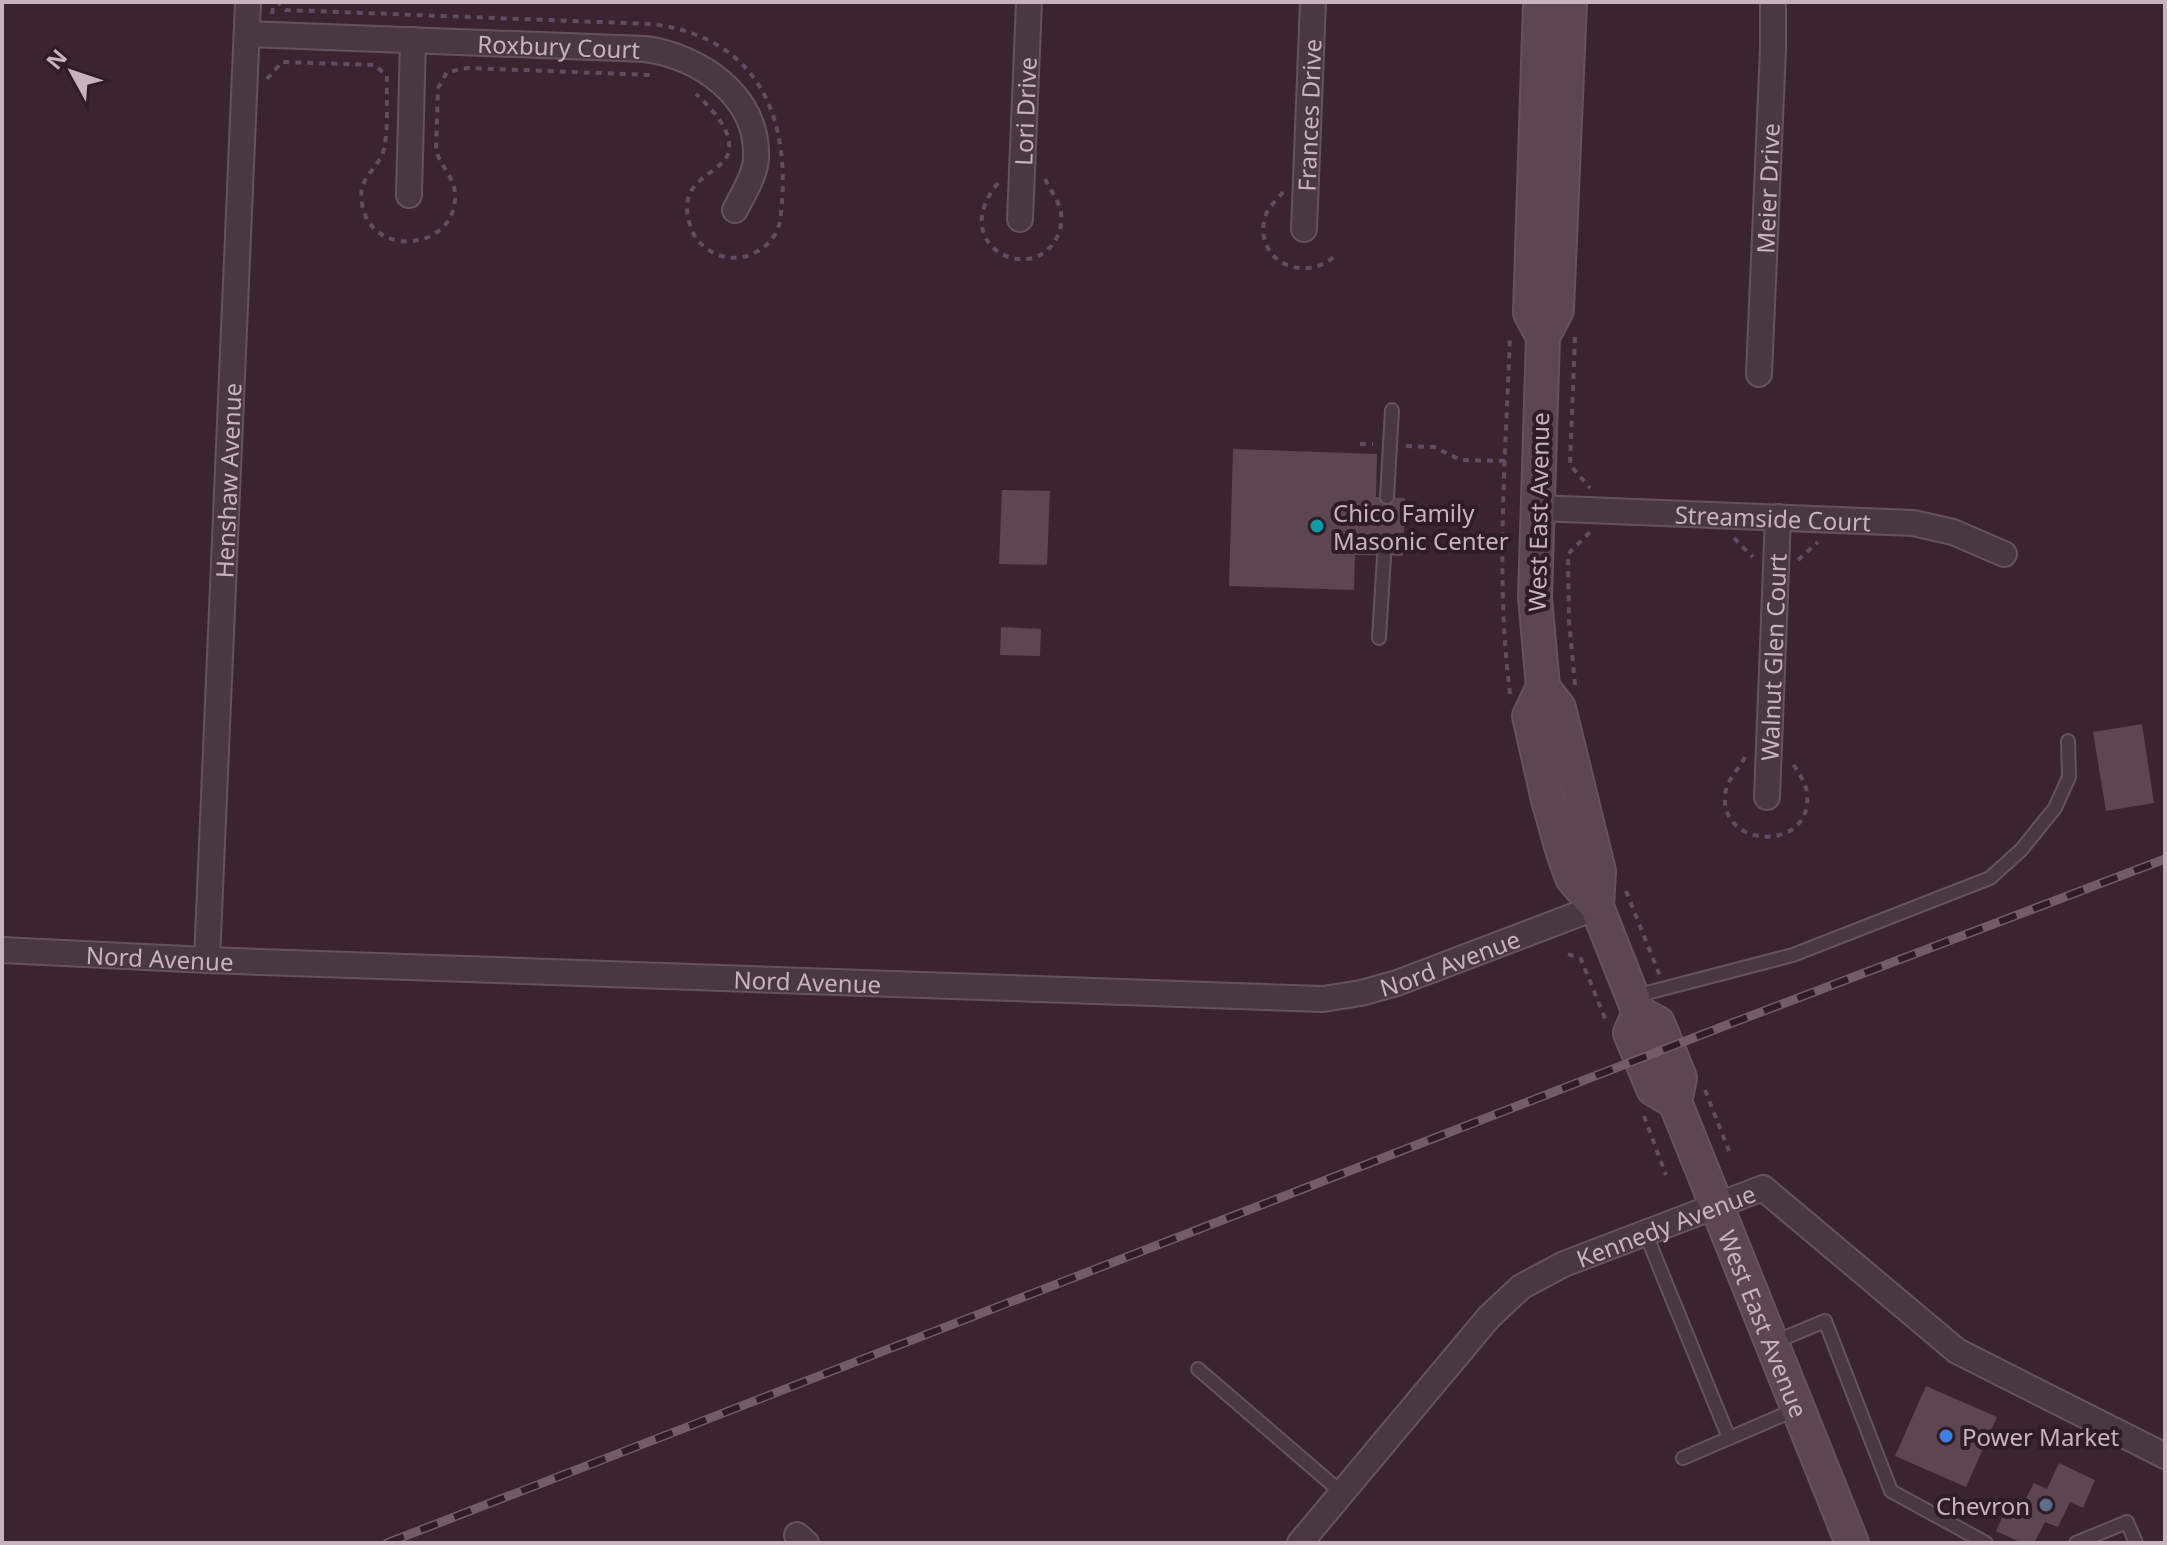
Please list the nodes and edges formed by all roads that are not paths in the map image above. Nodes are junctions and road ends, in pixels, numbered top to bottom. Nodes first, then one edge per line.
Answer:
1 (248, 2) edge
2 (1029, 2) edge
3 (1313, 2) edge
4 (1540, 2) edge
5 (1570, 2) edge
6 (1773, 2) edge
7 (247, 34) junction
8 (413, 40) junction
9 (409, 195) dead end
10 (735, 210) dead end
11 (1020, 219) dead end
12 (1304, 229) dead end
13 (1543, 337) junction
14 (1759, 374) dead end
15 (1392, 410) dead end
16 (1387, 497) dead end
17 (1537, 508) junction
18 (1778, 517) junction
19 (2004, 554) dead end
20 (1384, 556) dead end
21 (1379, 638) dead end
22 (2068, 741) dead end
23 (1767, 797) dead end
24 (1597, 907) junction
25 (5, 951) edge
26 (207, 960) junction
27 (1636, 1005) junction
28 (1716, 1203) junction
29 (1645, 1232) junction
30 (1772, 1343) junction
31 (1198, 1369) dead end
32 (1799, 1408) junction
33 (1729, 1438) junction
34 (2165, 1456) edge
35 (1683, 1458) dead end
36 (1342, 1493) junction
37 (1300, 1543) edge
38 (1852, 1543) edge
39 (1986, 1543) edge
40 (2076, 1543) edge
41 (2136, 1543) edge

1 - 7 street, Henshaw Avenue
2 - 11 street, Lori Drive
3 - 12 street, Frances Drive
4 - 13 main road, West East Avenue
5 - 13 main road, West East Avenue
6 - 14 street, Meier Drive
7 - 8 street, Roxbury Court
7 - 26 street, Henshaw Avenue
8 - 9 street
8 - 10 street, Roxbury Court
13 - 17 main road, West East Avenue
15 - 16 lane
17 - 18 street, Streamside Court
17 - 24 main road, West East Avenue
18 - 19 street, Streamside Court
18 - 23 street, Walnut Glen Court
20 - 21 lane
22 - 27 lane
24 - 26 street, Nord Avenue
24 - 27 main road, West East Avenue
25 - 26 street, Nord Avenue
27 - 28 main road, West East Avenue
28 - 29 street, Kennedy Avenue
28 - 30 main road, West East Avenue
28 - 34 street, Kennedy Avenue
29 - 33 lane
29 - 36 street, Kennedy Avenue
30 - 32 main road, West East Avenue
30 - 39 lane
31 - 36 lane
32 - 33 lane
32 - 38 main road, West East Avenue
33 - 35 lane
36 - 37 street, Kennedy Avenue
40 - 41 lane

